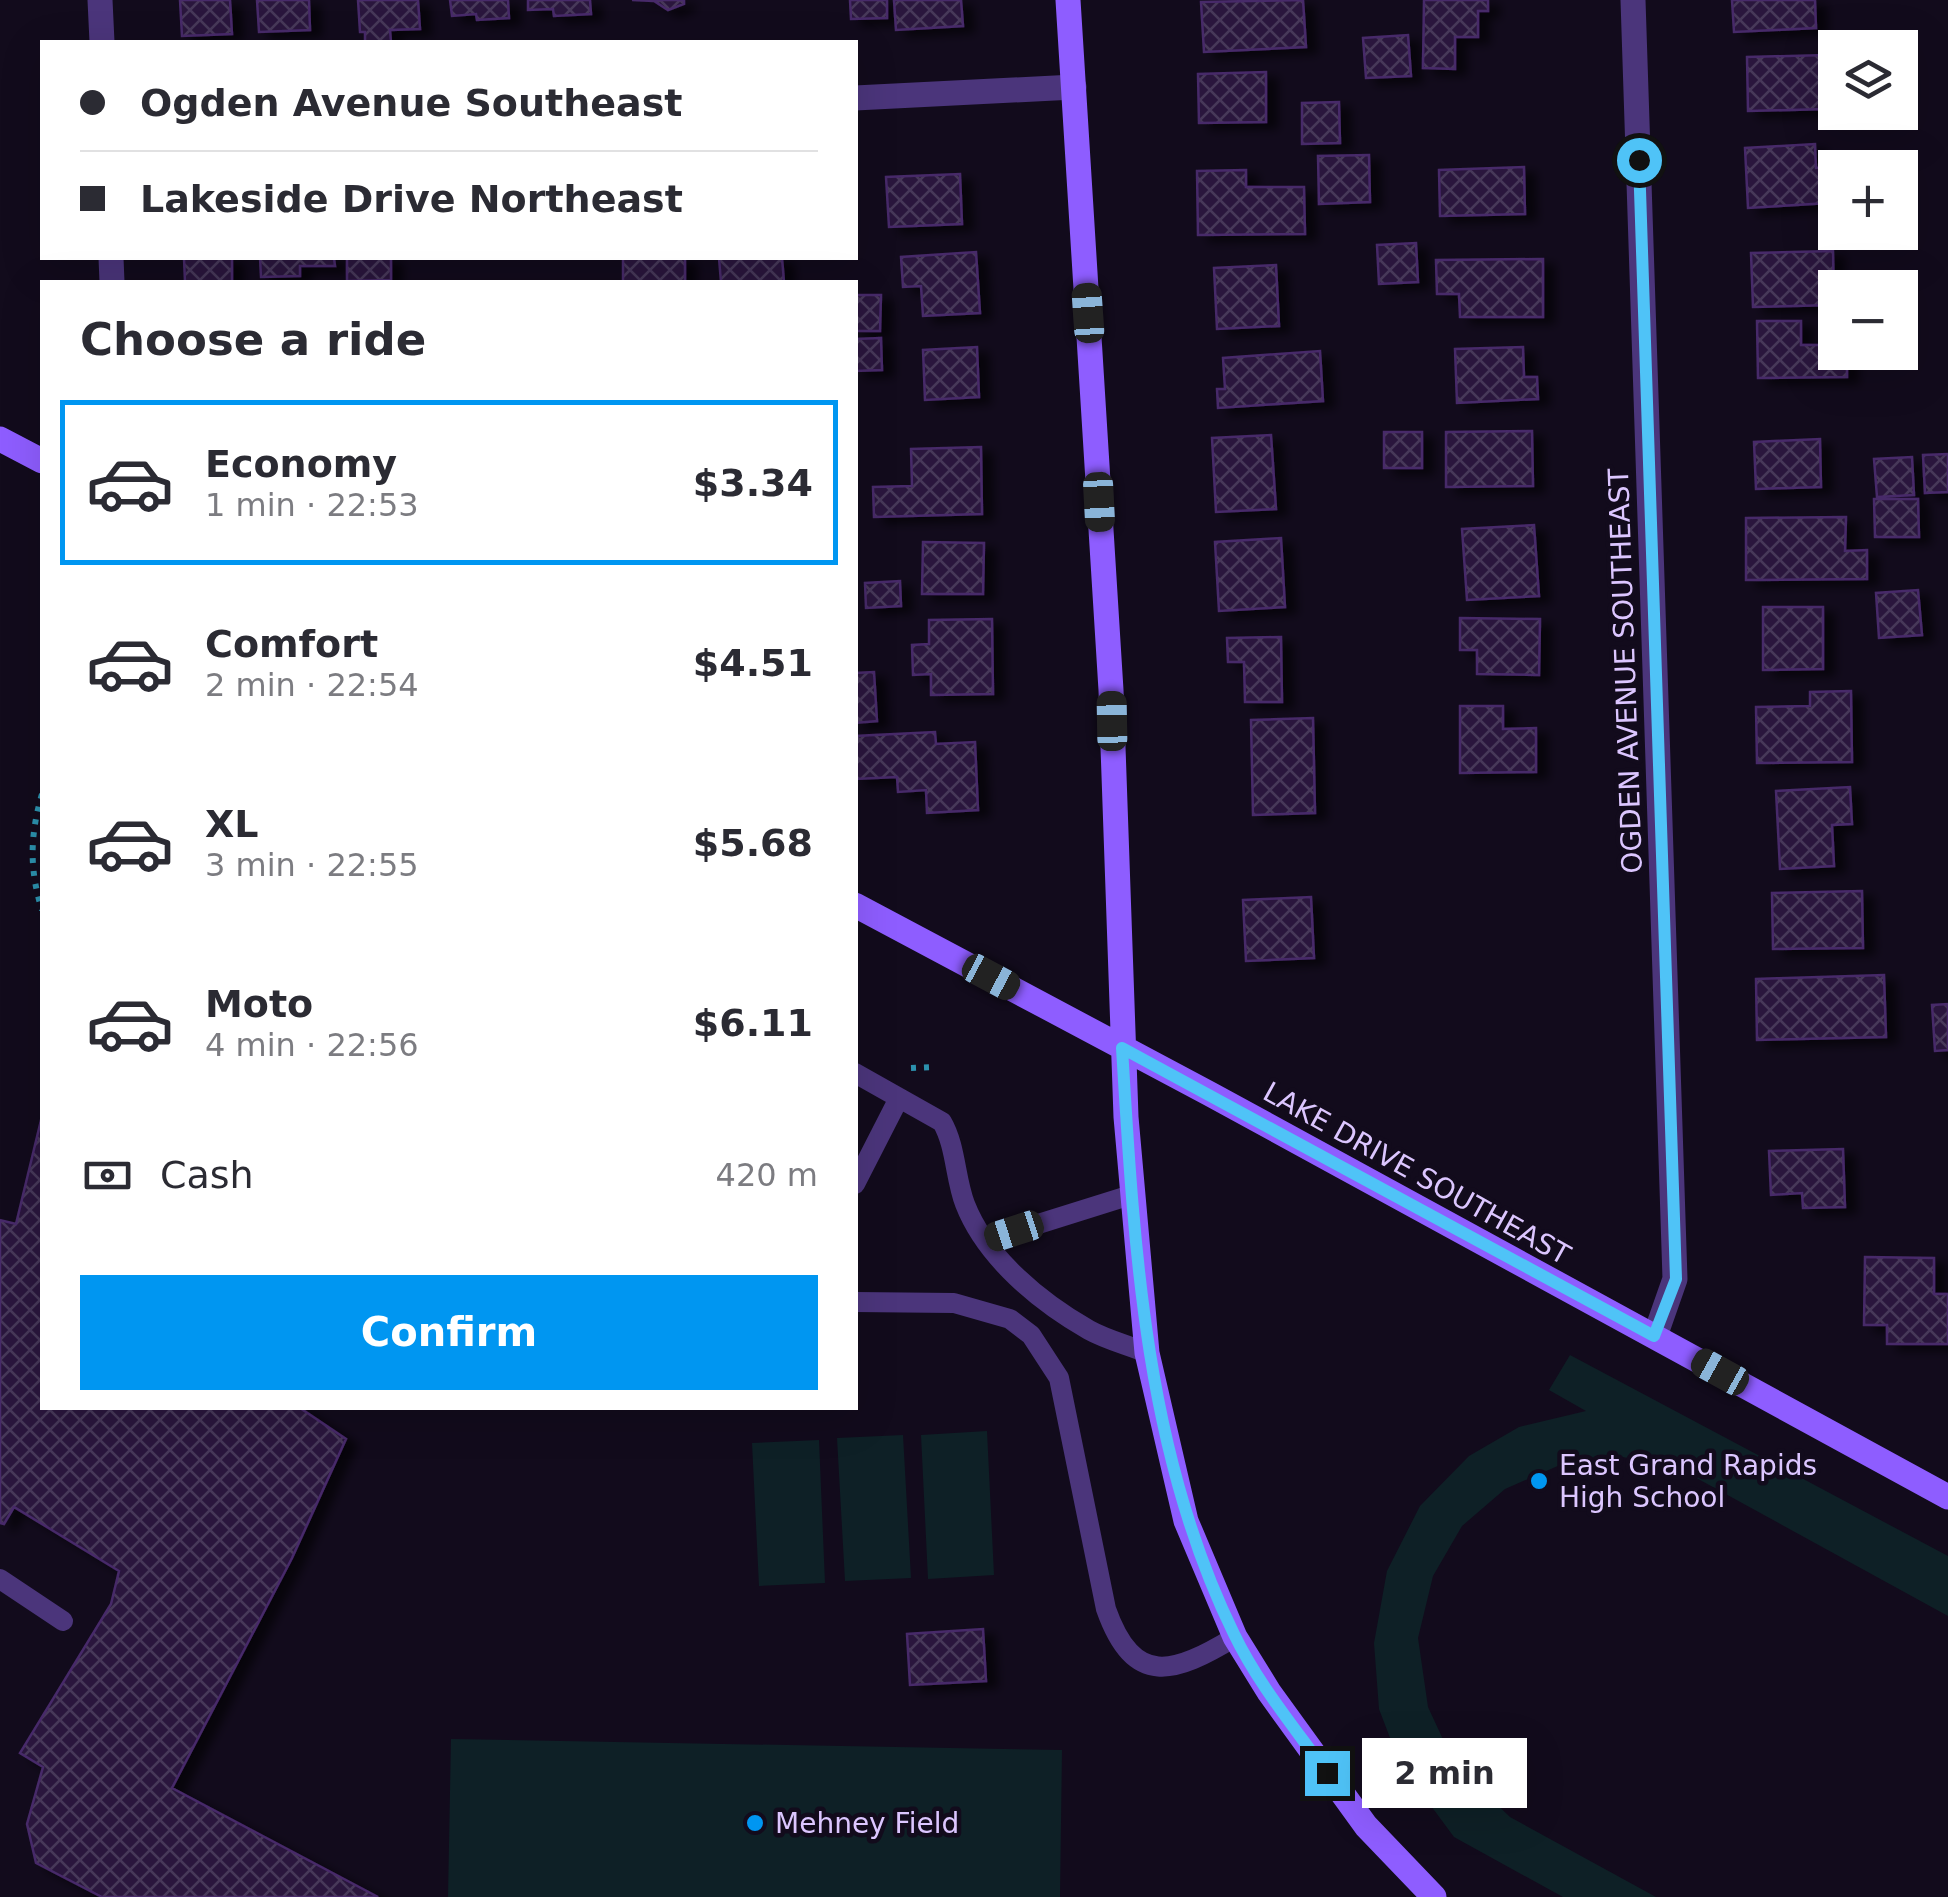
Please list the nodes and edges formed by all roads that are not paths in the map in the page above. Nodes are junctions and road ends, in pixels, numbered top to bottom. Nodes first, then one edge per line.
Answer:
1 (100, 0) edge
2 (1068, 0) edge
3 (1634, 0) edge
4 (102, 40) edge
5 (1074, 86) junction
6 (858, 98) edge
7 (0, 438) edge
8 (40, 460) edge
9 (858, 908) edge
10 (1122, 1048) junction
11 (858, 1075) edge
12 (899, 1098) junction
13 (858, 1178) edge
14 (1134, 1194) junction
15 (986, 1240) junction
16 (858, 1302) edge
17 (1654, 1336) junction
18 (1147, 1353) junction
19 (1948, 1497) edge
20 (0, 1578) edge
21 (64, 1621) dead end
22 (1234, 1636) junction
23 (1434, 1897) edge

1 - 4 street
2 - 5 main road
3 - 17 street, OGDEN AVENUE SOUTHEAST
5 - 6 street
5 - 10 main road
7 - 8 main road
9 - 10 main road, LAKE DRIVE SOUTHEAST
10 - 14 main road
10 - 17 main road, LAKE DRIVE SOUTHEAST
11 - 12 lane
12 - 13 lane
12 - 15 lane
14 - 15 lane
14 - 18 main road
15 - 18 lane
16 - 22 lane
17 - 19 main road, LAKE DRIVE SOUTHEAST
18 - 22 main road
20 - 21 lane
22 - 23 main road

